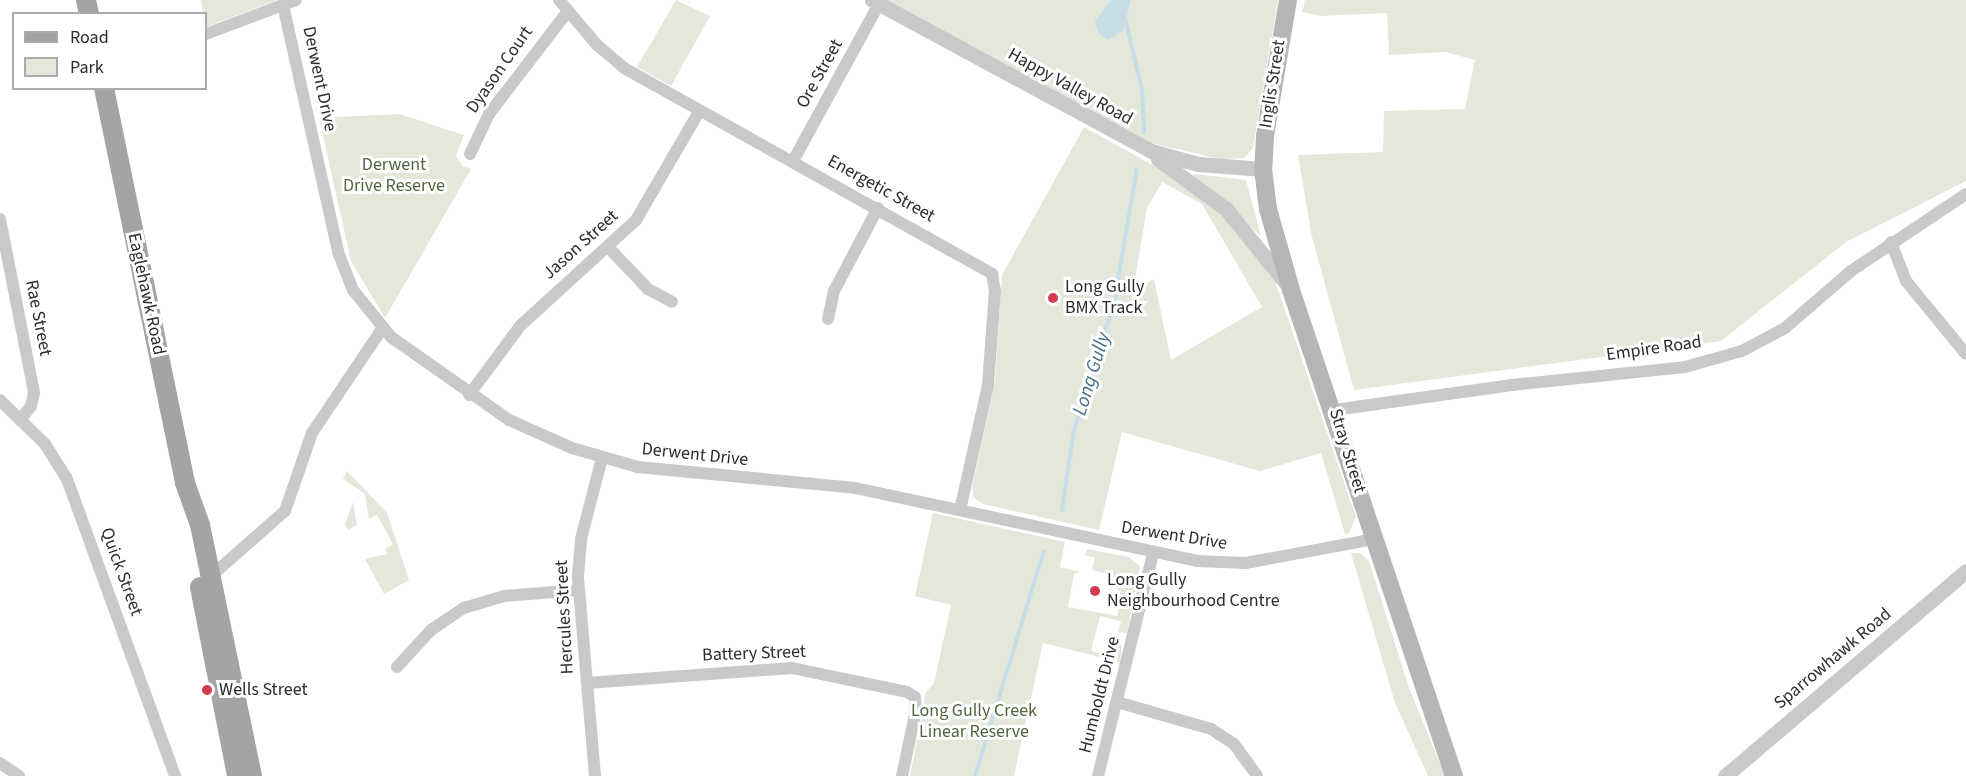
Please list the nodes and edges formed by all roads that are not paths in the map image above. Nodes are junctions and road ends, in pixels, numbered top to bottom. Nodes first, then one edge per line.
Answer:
1 (296, 0) edge
2 (559, 0) edge
3 (1288, 0) edge
4 (875, 2) edge
5 (283, 5) junction
6 (568, 11) junction
7 (207, 34) edge
8 (104, 90) edge
9 (700, 110) junction
10 (1141, 147) junction
11 (470, 154) dead end
12 (793, 161) junction
13 (1263, 170) junction
14 (1966, 194) edge
15 (878, 208) junction
16 (0, 219) edge
17 (1891, 242) junction
18 (608, 247) junction
19 (1291, 290) junction
20 (672, 302) dead end
21 (828, 319) dead end
22 (382, 329) junction
23 (1966, 354) edge
24 (469, 395) junction
25 (0, 400) edge
26 (1334, 410) junction
27 (20, 420) junction
28 (602, 458) junction
29 (960, 510) junction
30 (1374, 539) junction
31 (1153, 553) junction
32 (1966, 571) edge
33 (205, 580) junction
34 (579, 590) junction
35 (397, 667) dead end
36 (587, 683) junction
37 (1117, 702) junction
38 (1439, 730) junction
39 (0, 763) edge
40 (16, 772) edge
41 (175, 776) edge
42 (237, 776) edge
43 (252, 776) edge
44 (595, 776) edge
45 (902, 776) edge
46 (1098, 776) edge
47 (1257, 776) edge
48 (1454, 776) edge
49 (1463, 776) edge
50 (1725, 776) edge

1 - 5 street
2 - 6 street, Energetic Street
3 - 13 main road, Inglis Street
4 - 10 street, Happy Valley Road
4 - 12 street, Ore Street
5 - 7 street
5 - 22 street, Derwent Drive
6 - 9 street, Energetic Street
6 - 11 street, Dyason Court
8 - 33 main road, Eaglehawk Road
9 - 12 street, Energetic Street
9 - 18 street, Jason Street
10 - 13 street, Happy Valley Road
10 - 19 street
12 - 15 street, Energetic Street
13 - 19 main road, Stray Street
14 - 17 street, Empire Road
15 - 21 street
15 - 29 street, Energetic Street
16 - 27 street, Rae Street
17 - 23 street
17 - 26 street, Empire Road
18 - 20 street
18 - 24 street, Jason Street
19 - 26 main road, Stray Street
22 - 24 street, Derwent Drive
22 - 33 street
24 - 28 street, Derwent Drive
25 - 27 street, Quick Street
26 - 30 main road, Stray Street
27 - 41 street, Quick Street
28 - 29 street, Derwent Drive
28 - 34 street, Hercules Street
29 - 31 street, Derwent Drive
30 - 31 street, Derwent Drive
30 - 38 main road, Stray Street
31 - 37 street, Humboldt Drive
32 - 50 street, Sparrowhawk Road
33 - 42 main road, Eaglehawk Road
33 - 43 main road, Eaglehawk Road
34 - 35 street
34 - 36 street, Hercules Street
36 - 44 street, Hercules Street
36 - 45 street, Battery Street
37 - 46 street, Humboldt Drive
37 - 47 street
38 - 48 main road, Stray Street
38 - 49 main road, Stray Street
39 - 40 street

